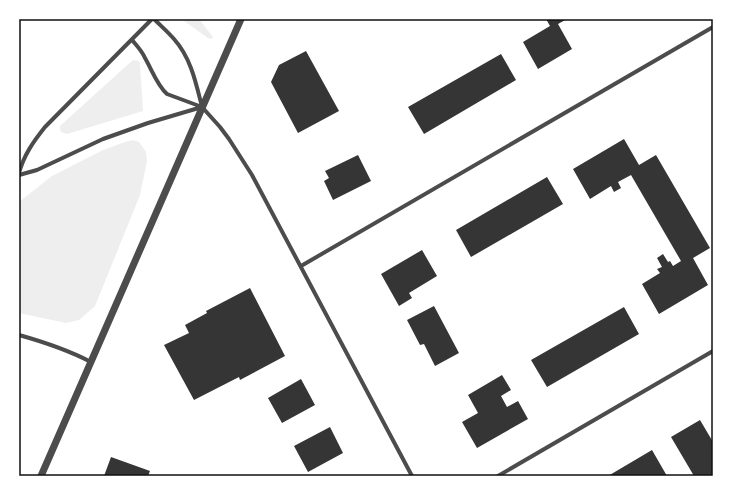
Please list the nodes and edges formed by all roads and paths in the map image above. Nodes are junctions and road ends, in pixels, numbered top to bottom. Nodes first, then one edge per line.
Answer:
1 (153, 19) edge
2 (241, 19) edge
3 (713, 27) edge
4 (132, 40) junction
5 (202, 107) junction
6 (19, 174) edge
7 (301, 266) junction
8 (19, 335) edge
9 (713, 351) edge
10 (91, 362) junction
11 (41, 476) edge
12 (412, 476) edge
13 (498, 476) edge

1 - 4 street
1 - 5 street
2 - 5 street
3 - 7 street
4 - 5 street
4 - 6 street
5 - 6 street
5 - 7 street
5 - 10 street
7 - 12 street
8 - 10 street
9 - 13 street
10 - 11 street

